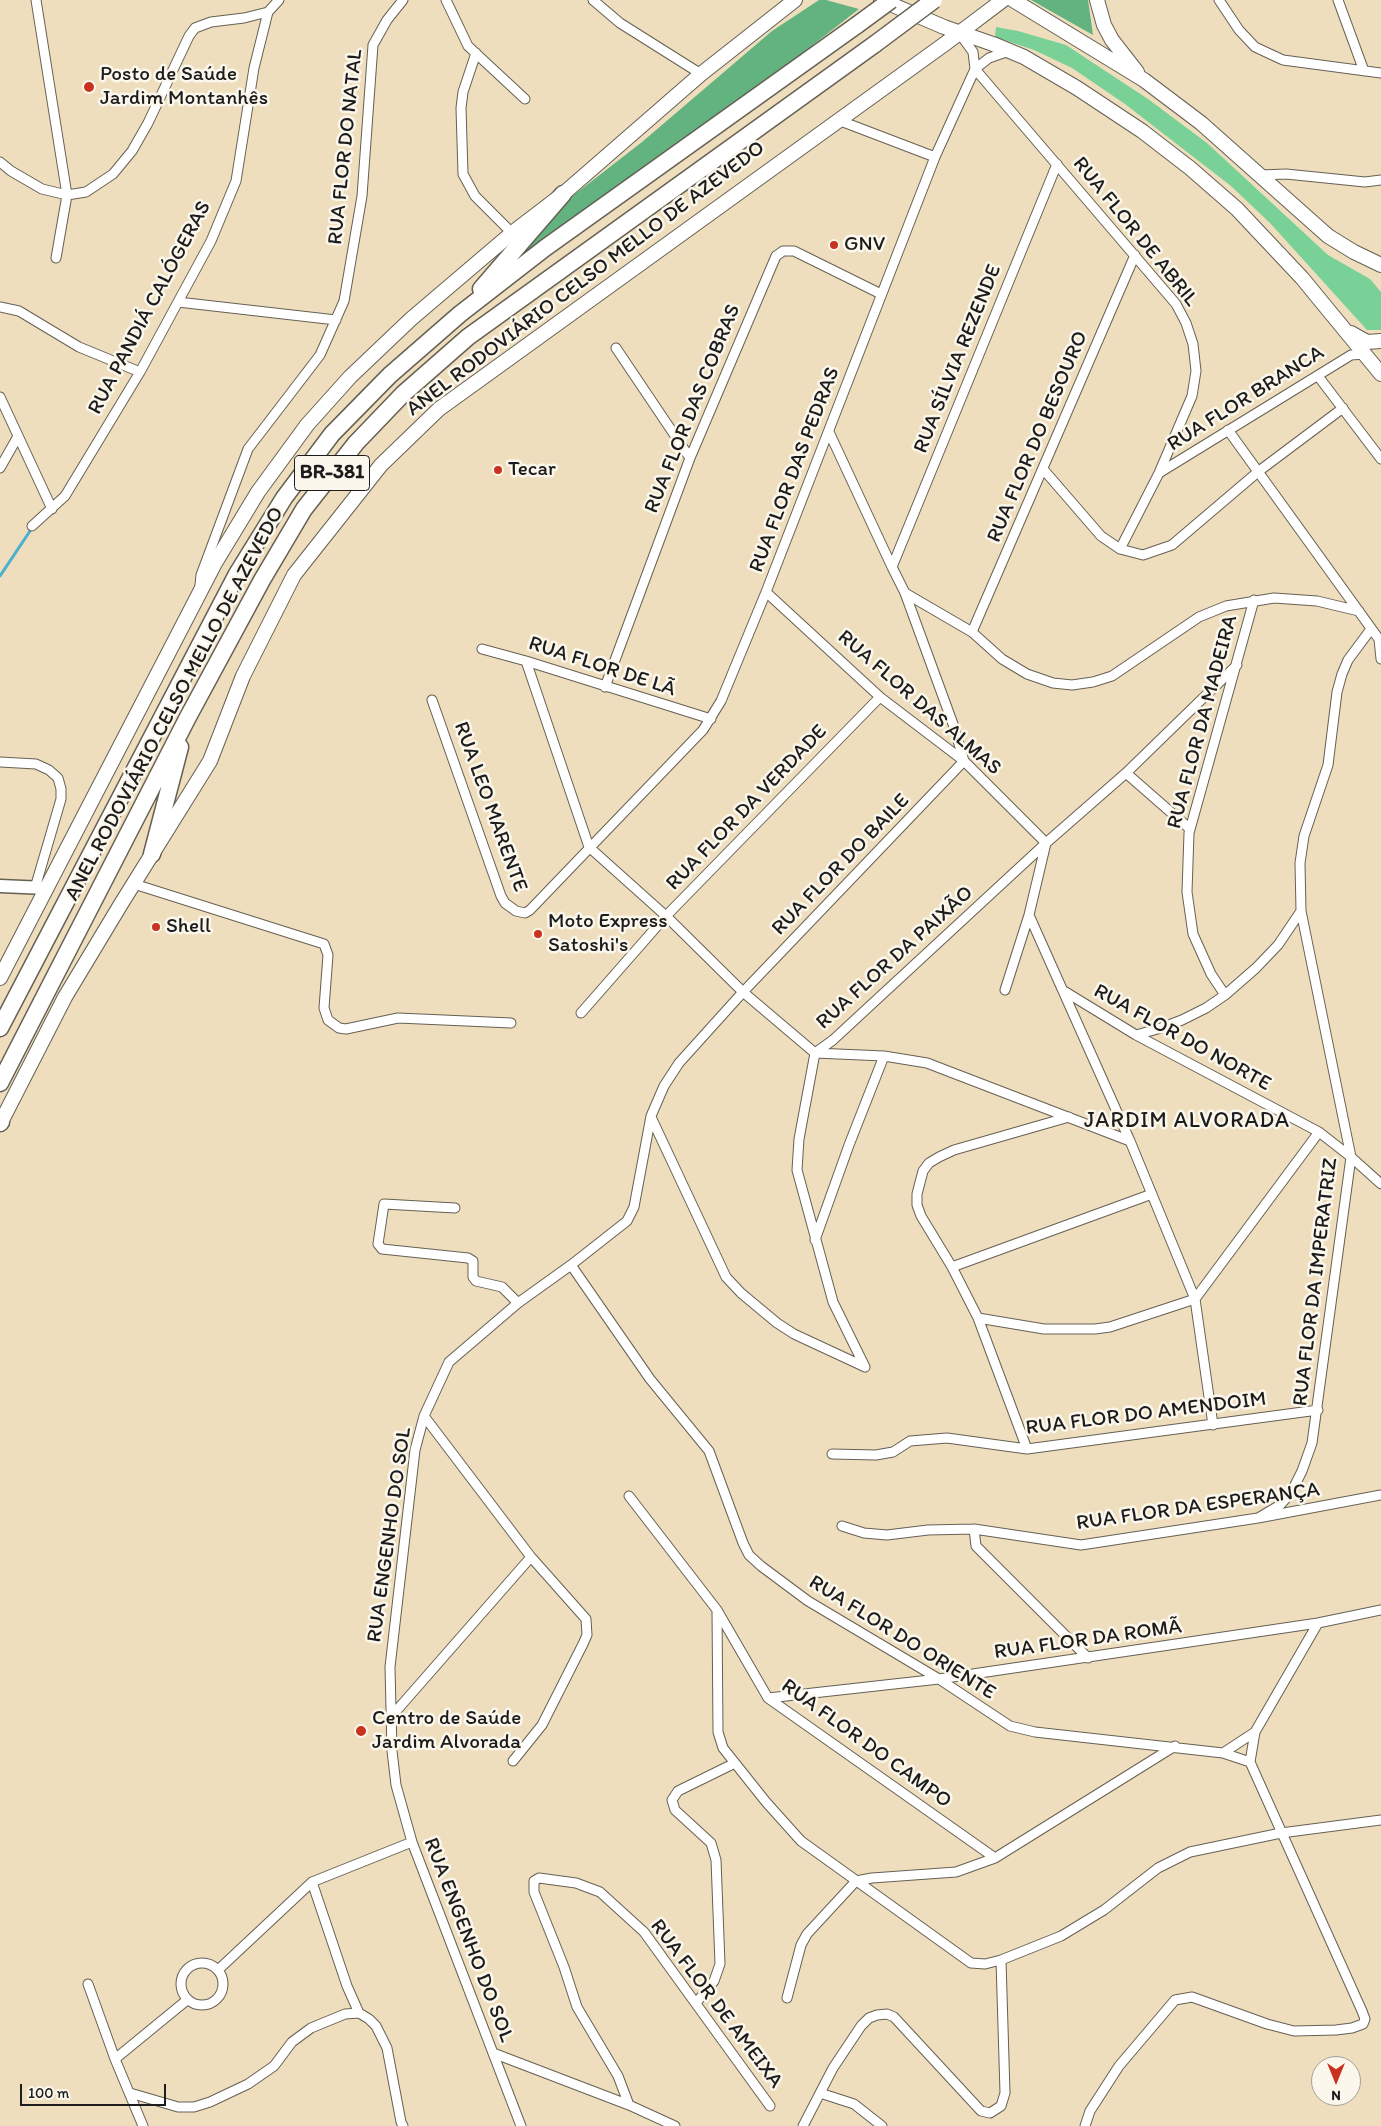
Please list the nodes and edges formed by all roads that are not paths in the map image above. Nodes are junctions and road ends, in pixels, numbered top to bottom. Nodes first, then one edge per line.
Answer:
1 (36, 0) edge
2 (279, 0) edge
3 (403, 0) edge
4 (446, 0) edge
5 (593, 0) edge
6 (795, 0) edge
7 (881, 0) edge
8 (891, 0) edge
9 (934, 0) edge
10 (1003, 0) edge
11 (1013, 0) edge
12 (1097, 0) edge
13 (1219, 0) edge
14 (1338, 0) edge
15 (268, 12) junction
16 (960, 33) junction
17 (1010, 50) junction
18 (476, 53) junction
19 (976, 69) junction
20 (1364, 71) junction
21 (701, 74) junction
22 (1381, 74) edge
23 (1144, 80) junction
24 (525, 99) dead end
25 (838, 120) junction
26 (934, 157) junction
27 (0, 162) edge
28 (1057, 164) junction
29 (1261, 175) junction
30 (1381, 180) edge
31 (563, 194) junction
32 (67, 195) junction
33 (512, 233) junction
34 (1136, 255) junction
35 (56, 258) dead end
36 (1381, 265) edge
37 (881, 294) junction
38 (178, 302) junction
39 (0, 307) edge
40 (460, 314) junction
41 (336, 320) junction
42 (1344, 329) junction
43 (1381, 341) edge
44 (616, 348) dead end
45 (1357, 351) junction
46 (140, 372) junction
47 (1381, 374) edge
48 (1318, 376) junction
49 (0, 397) edge
50 (1343, 408) junction
51 (1228, 430) junction
52 (829, 432) junction
53 (18, 438) junction
54 (690, 458) junction
55 (1381, 459) edge
56 (0, 468) edge
57 (1043, 469) junction
58 (1259, 471) junction
59 (1159, 473) junction
60 (52, 509) junction
61 (32, 526) dead end
62 (1120, 549) junction
63 (892, 567) junction
64 (766, 592) junction
65 (905, 592) junction
66 (198, 597) junction
67 (1254, 600) junction
68 (1359, 611) junction
69 (1371, 628) junction
70 (972, 632) junction
71 (1380, 640) edge
72 (482, 649) dead end
73 (1381, 659) edge
74 (526, 661) junction
75 (1237, 665) junction
76 (605, 686) junction
77 (880, 697) junction
78 (432, 700) dead end
79 (188, 717) junction
80 (711, 719) junction
81 (0, 762) edge
82 (964, 762) junction
83 (1126, 773) junction
84 (1190, 829) junction
85 (1046, 843) junction
86 (590, 847) junction
87 (152, 854) junction
88 (134, 884) junction
89 (0, 886) edge
90 (40, 888) junction
91 (1301, 911) junction
92 (1029, 914) junction
93 (666, 916) junction
94 (0, 978) edge
95 (1005, 990) dead end
96 (1064, 991) junction
97 (743, 992) junction
98 (1225, 995) junction
99 (581, 1013) dead end
100 (511, 1023) dead end
101 (0, 1028) edge
102 (1136, 1035) junction
103 (815, 1053) junction
104 (884, 1056) junction
105 (0, 1083) edge
106 (651, 1116) junction
107 (1069, 1117) junction
108 (0, 1123) edge
109 (1319, 1132) junction
110 (1130, 1141) junction
111 (1351, 1157) junction
112 (1381, 1184) edge
113 (1152, 1194) junction
114 (454, 1208) dead end
115 (815, 1240) junction
116 (571, 1265) junction
117 (952, 1267) junction
118 (1195, 1299) junction
119 (518, 1303) junction
120 (978, 1318) junction
121 (1318, 1410) junction
122 (424, 1416) junction
123 (1213, 1425) junction
124 (1027, 1449) junction
125 (832, 1454) dead end
126 (1381, 1495) edge
127 (629, 1496) dead end
128 (1258, 1518) junction
129 (842, 1526) dead end
130 (974, 1529) junction
131 (531, 1557) junction
132 (717, 1610) junction
133 (1381, 1610) edge
134 (1318, 1623) junction
135 (1088, 1658) junction
136 (939, 1679) junction
137 (768, 1698) junction
138 (390, 1718) junction
139 (1255, 1732) junction
140 (1175, 1746) junction
141 (1223, 1752) junction
142 (512, 1761) dead end
143 (1250, 1762) junction
144 (735, 1763) junction
145 (1381, 1820) edge
146 (1281, 1834) junction
147 (412, 1842) junction
148 (995, 1858) junction
149 (856, 1881) junction
150 (312, 1882) junction
151 (1001, 1960) junction
152 (218, 1970) junction
153 (88, 1984) dead end
154 (788, 1998) dead end
155 (187, 2000) junction
156 (696, 2003) junction
157 (359, 2013) junction
158 (493, 2053) junction
159 (115, 2059) junction
160 (130, 2092) junction
161 (820, 2093) junction
162 (629, 2104) junction
163 (770, 2106) dead end
164 (143, 2126) edge
165 (404, 2126) edge
166 (521, 2126) edge
167 (674, 2126) edge
168 (804, 2126) edge
169 (882, 2126) edge
170 (1085, 2126) edge

1 - 32 street
2 - 15 street, RUA PANDIÁ CALÓGERAS
3 - 41 street, RUA FLOR DO NATAL
4 - 18 street
5 - 21 street
6 - 21 main road, ANEL RODOVIÁRIO CELSO MELLO DE AZEVEDO
7 - 16 main road
8 - 40 highway, ANEL RODOVIÁRIO CELSO MELLO DE AZEVEDO / BR-381, bridge
9 - 79 highway, ANEL RODOVIÁRIO CELSO MELLO DE AZEVEDO / BR-381, bridge
10 - 16 main road, ANEL RODOVIÁRIO CELSO MELLO DE AZEVEDO
11 - 23 main road
12 - 23 main road
13 - 20 street
14 - 20 street
15 - 32 street
15 - 38 street, RUA PANDIÁ CALÓGERAS
16 - 17 main road
16 - 19 street
16 - 25 main road, ANEL RODOVIÁRIO CELSO MELLO DE AZEVEDO
17 - 19 street, RUA FLOR DAS PEDRAS
17 - 42 main road
18 - 24 street
18 - 33 street
19 - 26 street, RUA FLOR DAS PEDRAS
19 - 28 street, RUA FLOR DE ABRIL
20 - 22 street
21 - 31 main road, ANEL RODOVIÁRIO CELSO MELLO DE AZEVEDO
23 - 29 main road
25 - 26 street
25 - 87 main road, ANEL RODOVIÁRIO CELSO MELLO DE AZEVEDO
26 - 37 street, RUA FLOR DAS PEDRAS
27 - 32 street
28 - 34 street, RUA FLOR DE ABRIL
28 - 63 street, RUA SÍLVIA REZENDE
29 - 30 street
29 - 36 main road
31 - 33 main road, ANEL RODOVIÁRIO CELSO MELLO DE AZEVEDO
31 - 40 highway
32 - 35 street
33 - 66 main road, ANEL RODOVIÁRIO CELSO MELLO DE AZEVEDO
34 - 57 street, RUA FLOR DO BESOURO
34 - 59 street, RUA FLOR DE ABRIL
37 - 52 street, RUA FLOR DAS PEDRAS
37 - 54 street, RUA FLOR DAS COBRAS
38 - 41 street
38 - 46 street, RUA PANDIÁ CALÓGERAS
39 - 46 street
40 - 101 highway, ANEL RODOVIÁRIO CELSO MELLO DE AZEVEDO / BR-381
41 - 66 street, RUA FLOR DO NATAL
42 - 43 main road
42 - 45 main road
44 - 54 street
45 - 47 main road
45 - 48 street, RUA FLOR BRANCA
46 - 60 street, RUA PANDIÁ CALÓGERAS
48 - 50 street
48 - 51 street, RUA FLOR BRANCA
49 - 53 street
50 - 55 street
50 - 58 street
51 - 58 street
51 - 59 street, RUA FLOR BRANCA
52 - 63 street
52 - 64 street, RUA FLOR DAS PEDRAS
53 - 56 street
53 - 60 street
54 - 76 street, RUA FLOR DAS COBRAS
57 - 62 street
57 - 70 street, RUA FLOR DO BESOURO
58 - 62 street
58 - 68 street
59 - 62 street, RUA FLOR DE ABRIL
60 - 61 street, RUA PANDIÁ CALÓGERAS
63 - 65 street
64 - 77 street, RUA FLOR DAS ALMAS
64 - 80 street, RUA FLOR DAS PEDRAS
65 - 70 street
65 - 82 street
66 - 90 main road, ANEL RODOVIÁRIO CELSO MELLO DE AZEVEDO
67 - 68 street
67 - 70 street
67 - 75 street, RUA FLOR DA MADEIRA
68 - 69 street
69 - 71 street
69 - 91 street, RUA FLOR DA IMPERATRIZ
71 - 73 street
72 - 74 street, RUA FLOR DE LÃ
74 - 76 street, RUA FLOR DE LÃ
74 - 86 street
75 - 83 street, RUA FLOR DA PAIXÃO
75 - 84 street, RUA FLOR DA MADEIRA
76 - 80 street, RUA FLOR DE LÃ
77 - 82 street, RUA FLOR DAS ALMAS
77 - 93 street, RUA FLOR DA VERDADE
78 - 86 street, RUA LEO MARENTE
79 - 87 highway
79 - 105 highway, ANEL RODOVIÁRIO CELSO MELLO DE AZEVEDO / BR-381
80 - 86 street, RUA FLOR DAS PEDRAS
81 - 90 street
82 - 85 street, RUA FLOR DAS ALMAS
82 - 97 street, RUA FLOR DO BAILE
83 - 84 street
83 - 85 street, RUA FLOR DA PAIXÃO
84 - 98 street, RUA FLOR DA MADEIRA
85 - 92 street
85 - 103 street, RUA FLOR DA PAIXÃO
86 - 93 street
87 - 88 main road, ANEL RODOVIÁRIO CELSO MELLO DE AZEVEDO
88 - 100 street
88 - 108 main road, ANEL RODOVIÁRIO CELSO MELLO DE AZEVEDO
89 - 90 street
90 - 94 main road, ANEL RODOVIÁRIO CELSO MELLO DE AZEVEDO
91 - 98 street
91 - 111 street, RUA FLOR DA IMPERATRIZ
92 - 95 street
92 - 96 street
93 - 97 street
93 - 99 street, RUA FLOR DA VERDADE
96 - 102 street, RUA FLOR DO NORTE
96 - 110 street
97 - 103 street
97 - 106 street, RUA ENGENHO DO SOL
98 - 102 street
102 - 109 street, RUA FLOR DO NORTE
103 - 104 street
103 - 115 street, RUA FLOR DA PAIXÃO
104 - 107 street
104 - 115 street
106 - 115 street, RUA FLOR DA PAIXÃO
106 - 116 street, RUA ENGENHO DO SOL
107 - 110 street
107 - 117 street
109 - 111 street, RUA FLOR DO NORTE
109 - 118 street
110 - 113 street
111 - 112 street, RUA FLOR DO NORTE
111 - 121 street, RUA FLOR DA IMPERATRIZ
113 - 117 street
113 - 118 street
114 - 119 street
116 - 119 street, RUA ENGENHO DO SOL
116 - 136 street, RUA FLOR DO ORIENTE
117 - 120 street
118 - 120 street
118 - 123 street
119 - 122 street, RUA ENGENHO DO SOL
120 - 124 street
121 - 123 street, RUA FLOR DO AMENDOIM
121 - 128 street, RUA FLOR DA IMPERATRIZ
122 - 131 street
122 - 138 street, RUA ENGENHO DO SOL
123 - 124 street, RUA FLOR DO AMENDOIM
124 - 125 street, RUA FLOR DO AMENDOIM
126 - 128 street, RUA FLOR DA ESPERANÇA
127 - 132 street, RUA FLOR DO CAMPO
128 - 130 street, RUA FLOR DA ESPERANÇA
129 - 130 street, RUA FLOR DA ESPERANÇA
130 - 135 street
131 - 138 street
131 - 142 street
132 - 137 street, RUA FLOR DO CAMPO
132 - 144 street
133 - 134 street, RUA FLOR DA ROMÃ
134 - 135 street, RUA FLOR DA ROMÃ
134 - 139 street
135 - 136 street, RUA FLOR DA ROMÃ
136 - 137 street, RUA FLOR DA ROMÃ
136 - 140 street, RUA FLOR DO ORIENTE
137 - 148 street, RUA FLOR DO CAMPO
138 - 147 street, RUA ENGENHO DO SOL
139 - 141 street
139 - 143 street
140 - 141 street, RUA FLOR DO ORIENTE
140 - 148 street
141 - 143 street, RUA FLOR DO ORIENTE
143 - 146 street
144 - 149 street
144 - 156 street
145 - 146 street
146 - 151 street
146 - 170 street
147 - 150 street
147 - 158 street, RUA ENGENHO DO SOL
148 - 149 street
149 - 151 street
149 - 154 street
150 - 152 street
150 - 157 street
151 - 161 street
152 - 155 street
152 - 155 street
153 - 159 street
155 - 159 street
156 - 162 street, RUA FLOR DE AMEIXA
156 - 163 street, RUA FLOR DE AMEIXA
157 - 160 street
157 - 165 street
158 - 162 street
158 - 166 street, RUA ENGENHO DO SOL
159 - 160 street
160 - 164 street
161 - 168 street
161 - 169 street
162 - 167 street

